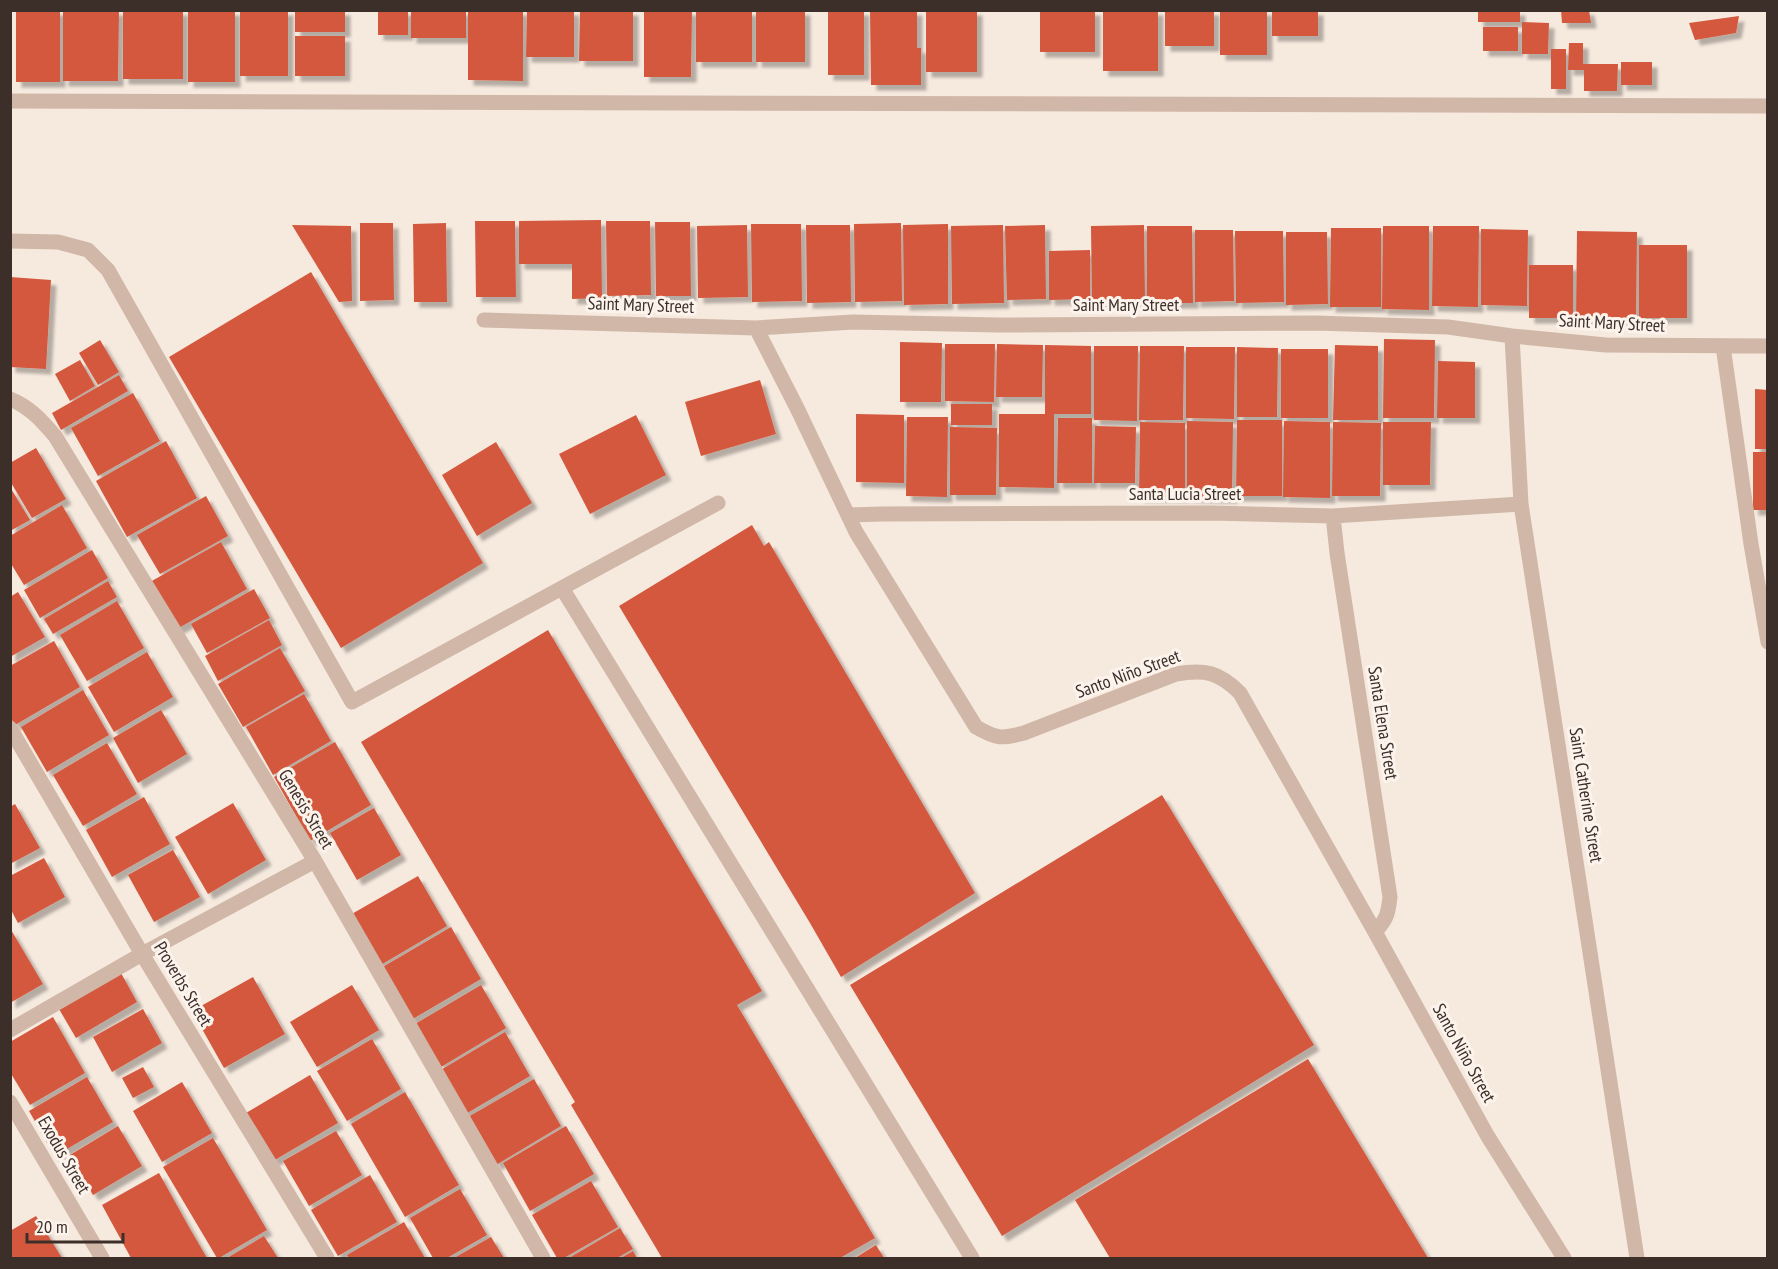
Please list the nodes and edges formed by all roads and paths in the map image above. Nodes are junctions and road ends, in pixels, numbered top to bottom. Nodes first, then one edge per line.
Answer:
1 (10, 101) edge
2 (1767, 106) edge
3 (10, 242) edge
4 (484, 320) dead end
5 (756, 328) junction
6 (1512, 336) junction
7 (1723, 346) junction
8 (1767, 346) edge
9 (10, 399) edge
10 (718, 503) dead end
11 (1521, 504) junction
12 (848, 515) junction
13 (1333, 516) junction
14 (1767, 543) edge
15 (1751, 544) junction
16 (562, 588) junction
17 (1767, 642) edge
18 (10, 728) edge
19 (315, 861) junction
20 (1375, 932) junction
21 (142, 954) junction
22 (10, 1030) edge
23 (10, 1102) edge
24 (102, 1258) edge
25 (327, 1258) edge
26 (543, 1258) edge
27 (972, 1258) edge
28 (1564, 1258) edge
29 (1637, 1258) edge

1 - 2 street
3 - 16 street
4 - 5 street, Saint Mary Street
5 - 6 street, Saint Mary Street
5 - 12 street, Santo Niño Street
6 - 7 street, Saint Mary Street
6 - 11 street, Saint Catherine Street
7 - 8 street, Saint Mary Street
7 - 15 street
9 - 19 street, Genesis Street
10 - 16 street
11 - 13 street, Santa Lucia Street
11 - 29 street, Saint Catherine Street
12 - 13 street, Santa Lucia Street
12 - 20 street, Santo Niño Street
13 - 20 street, Santa Elena Street
14 - 15 street
15 - 17 street
16 - 27 street
18 - 21 street, Proverbs Street
19 - 21 street
19 - 26 street, Genesis Street
20 - 28 street, Santo Niño Street
21 - 22 street
21 - 25 street, Proverbs Street
23 - 24 street, Exodus Street

